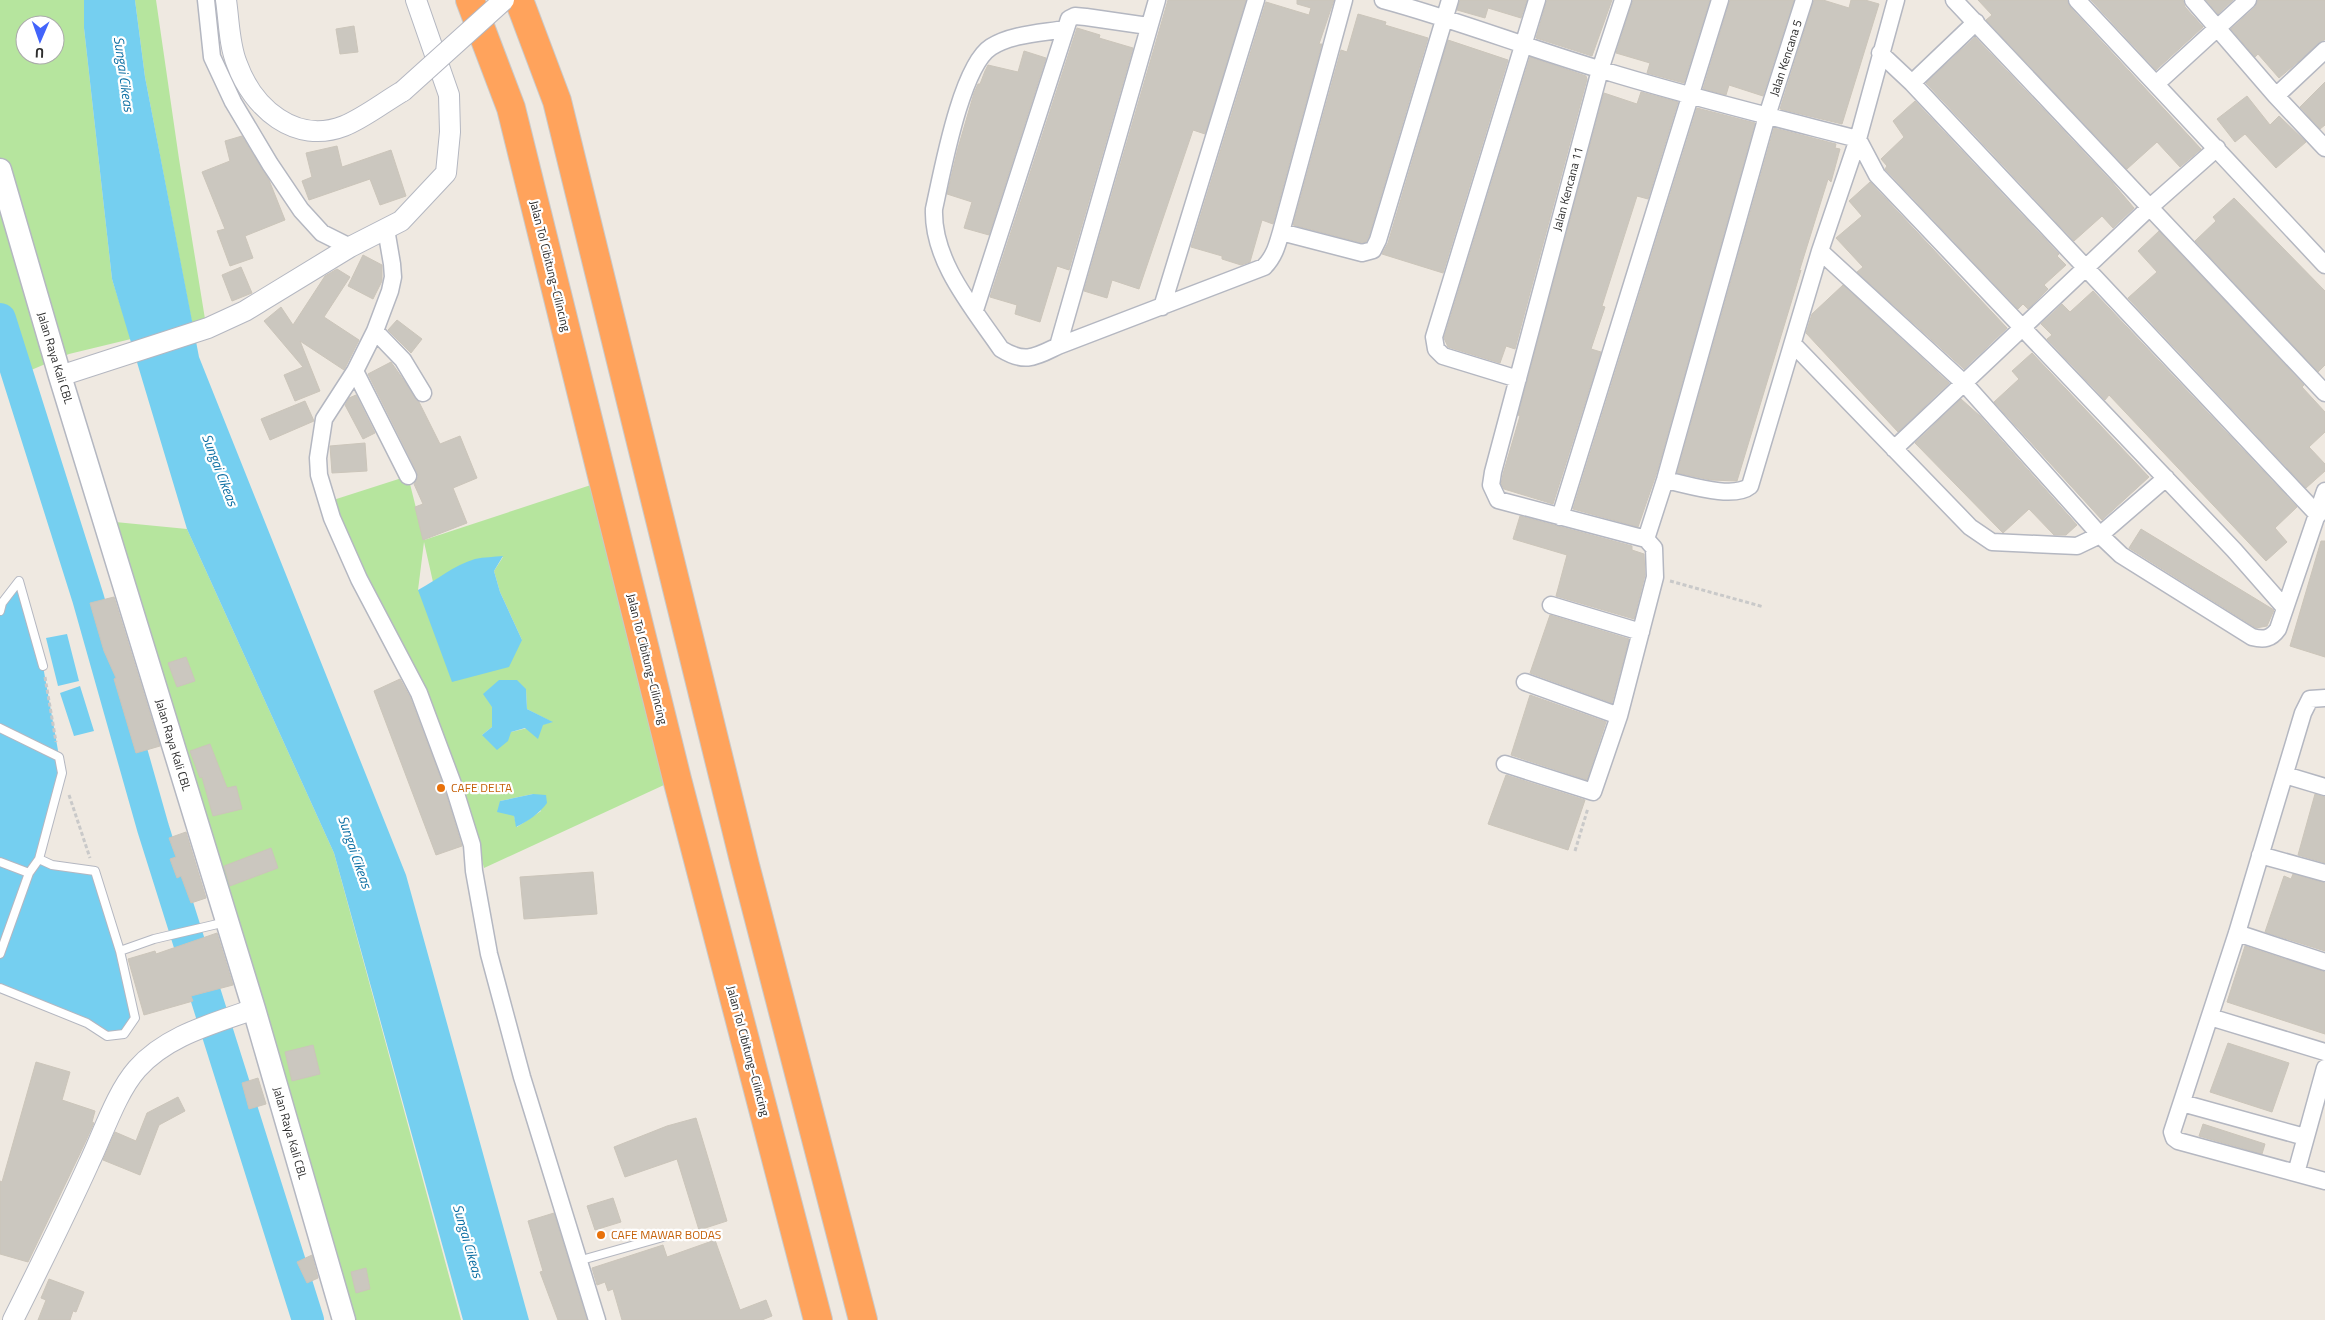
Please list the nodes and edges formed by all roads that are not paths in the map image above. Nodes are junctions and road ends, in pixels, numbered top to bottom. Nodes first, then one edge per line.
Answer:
1 (206, 0) edge
2 (226, 0) edge
3 (416, 0) edge
4 (470, 0) edge
5 (504, 0) edge
6 (519, 0) edge
7 (1157, 0) edge
8 (1256, 0) edge
9 (1344, 0) edge
10 (1382, 0) edge
11 (1450, 0) edge
12 (1537, 0) edge
13 (1623, 0) edge
14 (1720, 0) edge
15 (1804, 0) edge
16 (1896, 0) edge
17 (1954, 0) edge
18 (2077, 0) edge
19 (2193, 0) edge
20 (2248, 0) edge
21 (1445, 17) junction
22 (1976, 22) junction
23 (1148, 26) junction
24 (2219, 28) junction
25 (1065, 29) junction
26 (1523, 44) junction
27 (2325, 50) edge
28 (1880, 53) junction
29 (1600, 70) junction
30 (1912, 83) junction
31 (2156, 84) junction
32 (2276, 96) junction
33 (1690, 97) junction
34 (1767, 116) junction
35 (1858, 139) junction
36 (2216, 148) junction
37 (2325, 148) edge
38 (0, 170) edge
39 (2149, 208) junction
40 (386, 229) junction
41 (1280, 232) junction
42 (350, 247) junction
43 (1820, 251) junction
44 (2325, 265) edge
45 (2085, 268) junction
46 (1162, 306) junction
47 (975, 310) junction
48 (2024, 328) junction
49 (375, 331) junction
50 (1793, 344) junction
51 (1058, 346) junction
52 (355, 370) junction
53 (60, 376) junction
54 (1518, 379) junction
55 (1964, 383) junction
56 (423, 393) dead end
57 (2325, 393) edge
58 (1894, 449) junction
59 (408, 476) dead end
60 (2166, 478) junction
61 (1665, 480) junction
62 (2325, 492) edge
63 (2318, 514) junction
64 (1560, 517) junction
65 (2100, 535) junction
66 (1646, 539) junction
67 (1551, 605) dead end
68 (2285, 608) junction
69 (0, 611) edge
70 (1641, 632) junction
71 (43, 666) road end
72 (1525, 682) dead end
73 (2325, 698) edge
74 (1619, 716) junction
75 (0, 728) edge
76 (1504, 764) dead end
77 (2285, 775) junction
78 (2325, 787) edge
79 (2260, 855) junction
80 (39, 859) junction
81 (0, 862) edge
82 (29, 873) junction
83 (2325, 873) edge
84 (226, 922) junction
85 (2237, 933) junction
86 (120, 951) junction
87 (0, 954) edge
88 (2325, 962) edge
89 (0, 988) edge
90 (254, 1009) junction
91 (2210, 1017) junction
92 (2325, 1052) edge
93 (2325, 1068) edge
94 (2182, 1103) junction
95 (2305, 1136) junction
96 (2296, 1173) junction
97 (2325, 1181) edge
98 (670, 1234) dead end
99 (578, 1261) junction
100 (13, 1320) edge
101 (344, 1320) edge
102 (597, 1320) edge
103 (818, 1320) edge
104 (863, 1320) edge

1 - 42 street
2 - 5 street, bridge
3 - 40 street
4 - 103 highway, Jalan Tol Cibitung–Cilincing
6 - 104 highway
7 - 23 street
8 - 46 street
9 - 41 street
10 - 21 street
11 - 21 street
12 - 26 street
13 - 29 street, Jalan Kencana 11
14 - 33 street
15 - 34 street, Jalan Kencana 5
16 - 28 street
17 - 22 street
18 - 31 street
19 - 24 street
20 - 24 street
21 - 26 street
21 - 41 street
22 - 30 street
22 - 39 street
23 - 25 street
23 - 51 street
24 - 31 street
24 - 32 street
25 - 47 street
25 - 47 street
26 - 29 street
26 - 54 street
27 - 32 street
28 - 30 street
28 - 35 street
29 - 33 street
29 - 54 street, Jalan Kencana 11
30 - 45 street
31 - 36 street
32 - 37 street
33 - 34 street
33 - 64 street
34 - 35 street
34 - 61 street, Jalan Kencana 5
35 - 43 street
35 - 48 street
36 - 39 street
36 - 44 street
38 - 53 main road, Jalan Raya Kali CBL
39 - 45 street
39 - 57 street
40 - 42 street
40 - 49 street
41 - 46 street
42 - 53 street
43 - 50 street
43 - 55 street
45 - 48 street
45 - 63 street
46 - 51 street
47 - 51 street
48 - 55 street
48 - 60 street
49 - 52 street
49 - 56 street
50 - 58 street
50 - 61 street
52 - 59 street
52 - 99 street
53 - 84 main road, Jalan Raya Kali CBL
54 - 64 street, Jalan Kencana 11
55 - 58 street
55 - 65 street
58 - 65 street
60 - 65 street
60 - 68 street
61 - 66 street, Jalan Kencana 5
62 - 63 street
63 - 68 street
64 - 66 street, Jalan Kencana 11
65 - 68 street
66 - 70 street
67 - 70 street
69 - 71 lane
70 - 74 street
72 - 74 street
73 - 77 street
74 - 76 street
75 - 80 lane
77 - 78 street
77 - 79 street
79 - 83 street
79 - 85 street
80 - 82 lane
80 - 86 lane
81 - 82 lane
82 - 87 lane
84 - 86 lane
84 - 90 main road, Jalan Raya Kali CBL
85 - 88 street
85 - 91 street
86 - 89 lane
90 - 100 street
90 - 101 main road, Jalan Raya Kali CBL
91 - 92 street
91 - 94 street
93 - 95 street
94 - 95 street
94 - 96 street
95 - 96 street
96 - 97 street
98 - 99 lane
99 - 102 street

